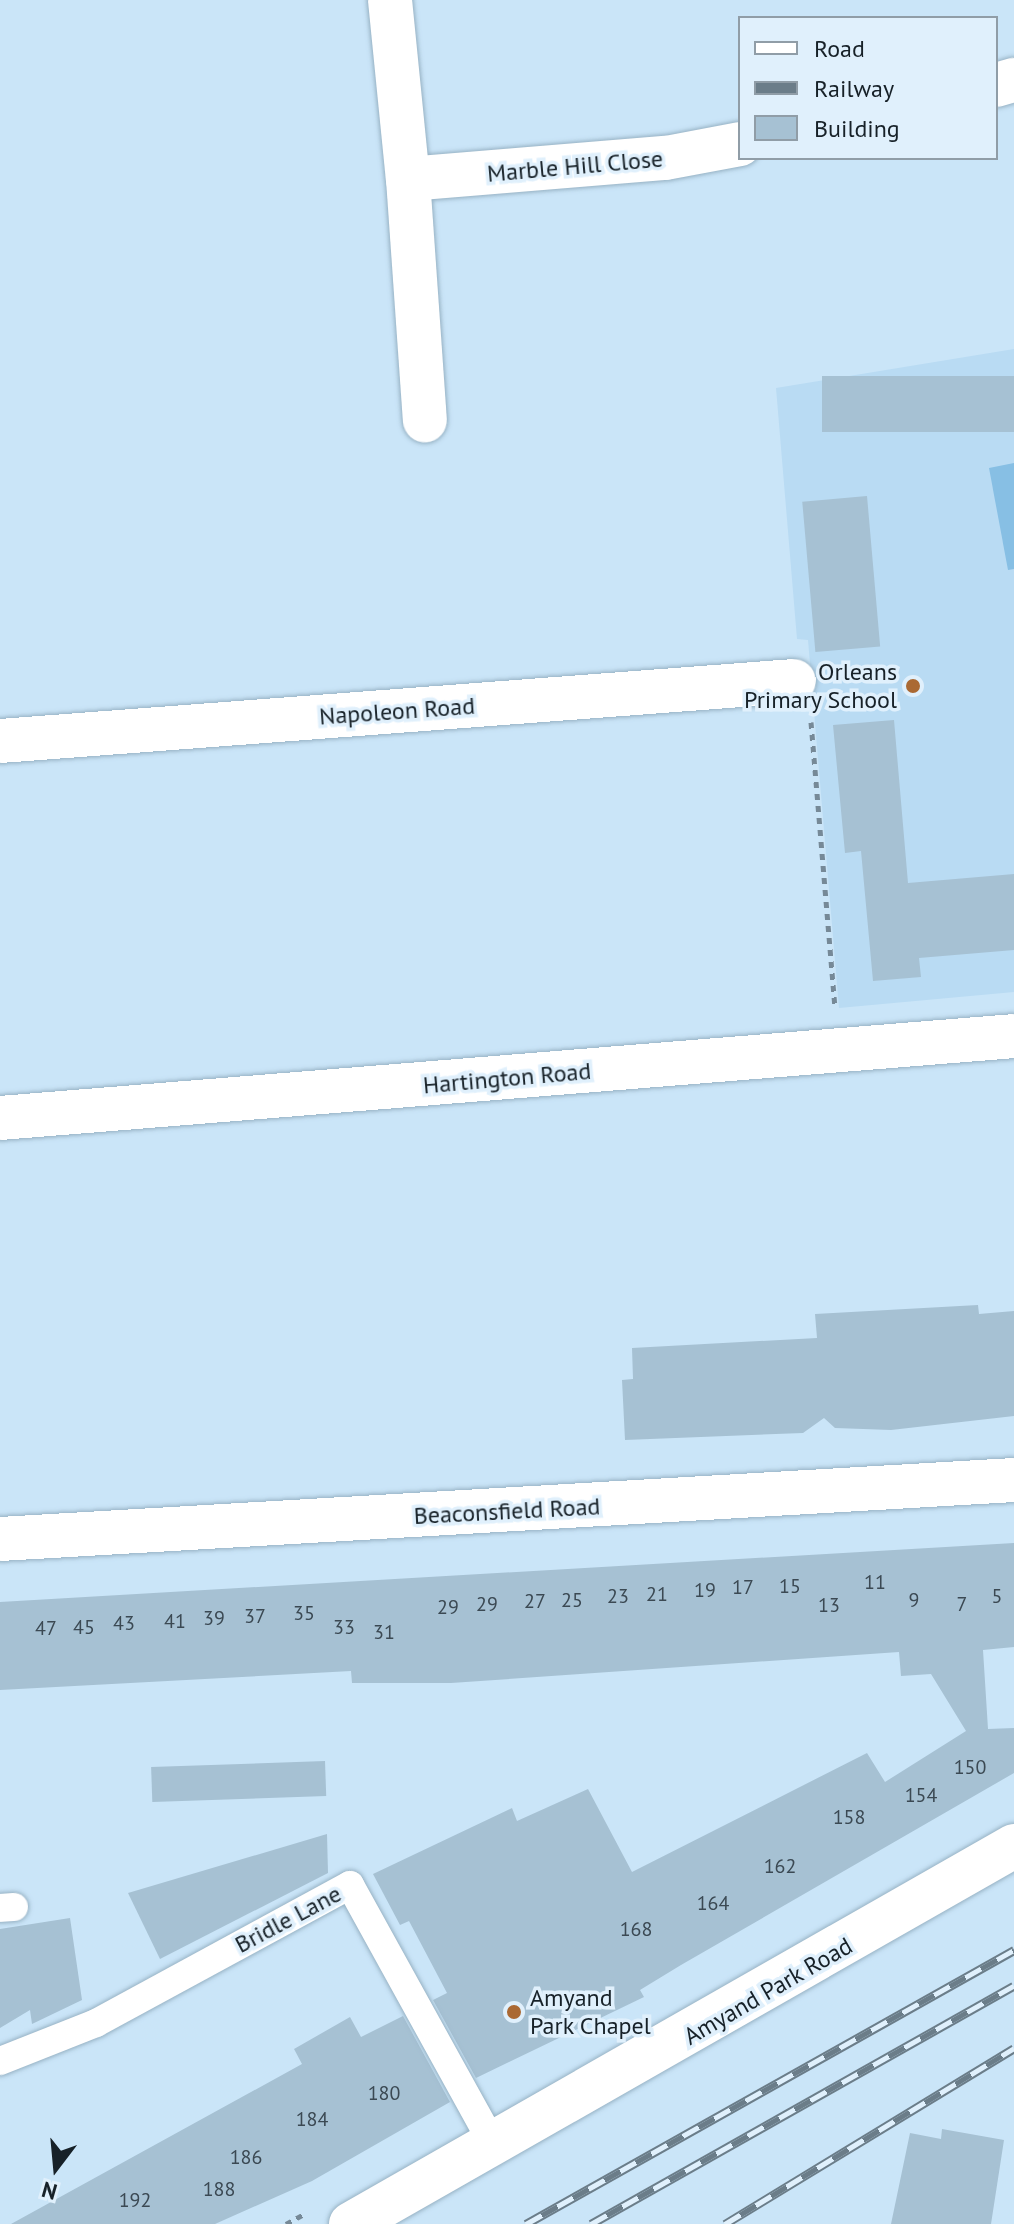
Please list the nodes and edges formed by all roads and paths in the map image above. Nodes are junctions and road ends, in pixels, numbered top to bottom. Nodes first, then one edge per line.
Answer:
1 (390, 0) edge
2 (738, 144) edge
3 (408, 179) junction
4 (425, 420) dead end
5 (794, 681) joint
6 (0, 741) edge
7 (1014, 1036) edge
8 (838, 1051) junction
9 (0, 1118) edge
10 (1014, 1480) edge
11 (0, 1539) edge
12 (1014, 1846) edge
13 (0, 2061) edge
14 (495, 2148) junction
15 (351, 2224) edge

1 - 3 street
2 - 3 street, Marble Hill Close
3 - 4 street
5 - 6 street, Napoleon Road
5 - 8 path
7 - 8 street, Hartington Road
8 - 9 street, Hartington Road
10 - 11 street, Beaconsfield Road
12 - 14 street, Amyand Park Road
13 - 14 lane, Bridle Lane
14 - 15 street, Amyand Park Road

